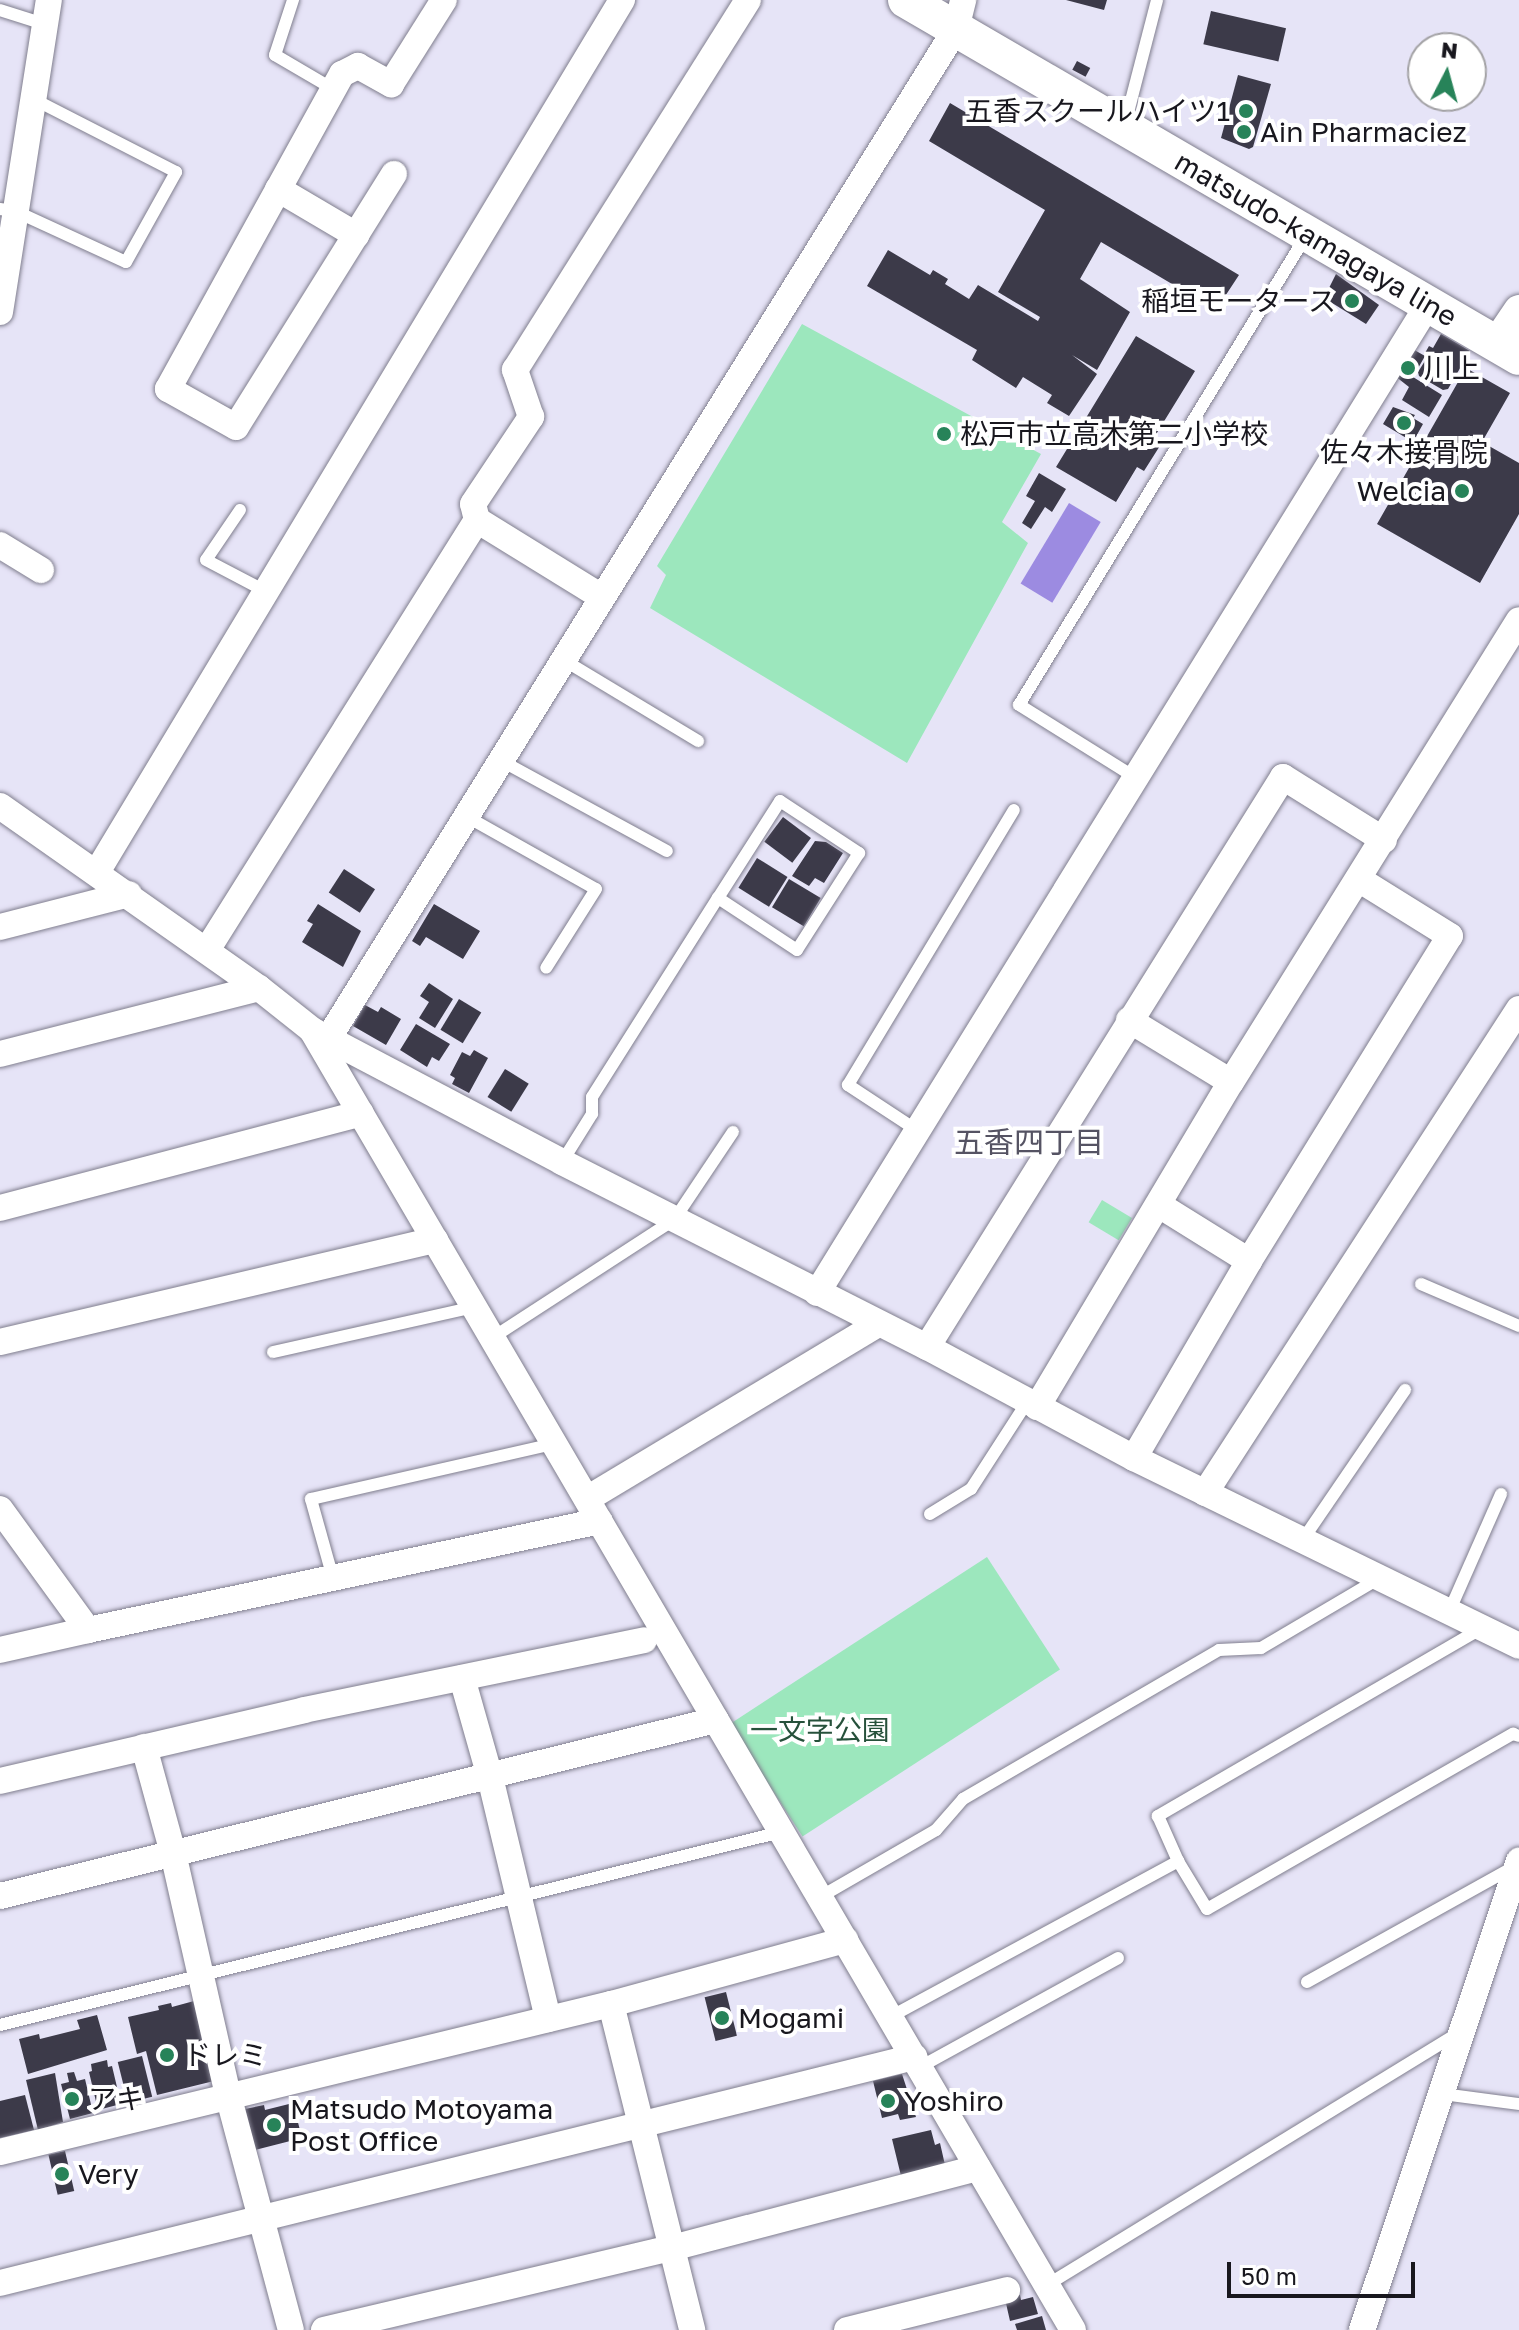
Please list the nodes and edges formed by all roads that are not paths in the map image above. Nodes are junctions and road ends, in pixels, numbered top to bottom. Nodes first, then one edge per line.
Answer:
1 (293, 0) edge
2 (444, 0) edge
3 (622, 0) edge
4 (748, 0) edge
5 (906, 0) edge
6 (1157, 0) edge
7 (0, 10) edge
8 (47, 12) edge
9 (960, 15) edge
10 (333, 89) junction
11 (35, 100) junction
12 (1124, 127) junction
13 (394, 174) dead end
14 (278, 189) junction
15 (7, 210) edge
16 (1307, 234) junction
17 (356, 235) junction
18 (3, 273) edge
19 (1428, 305) junction
20 (1519, 311) edge
21 (0, 312) edge
22 (1508, 350) edge
23 (240, 510) dead end
24 (477, 520) junction
25 (0, 545) edge
26 (41, 570) dead end
27 (265, 591) junction
28 (600, 596) junction
29 (1519, 620) edge
30 (562, 659) junction
31 (698, 741) dead end
32 (500, 760) junction
33 (1136, 778) junction
34 (0, 806) edge
35 (1014, 810) dead end
36 (464, 814) junction
37 (1384, 840) junction
38 (667, 851) dead end
39 (97, 872) junction
40 (1360, 880) junction
41 (129, 894) junction
42 (718, 898) junction
43 (0, 927) edge
44 (207, 950) junction
45 (546, 968) dead end
46 (259, 988) junction
47 (1519, 1009) edge
48 (1129, 1020) junction
49 (320, 1034) junction
50 (0, 1054) edge
51 (1231, 1082) junction
52 (361, 1113) junction
53 (918, 1131) junction
54 (733, 1132) dead end
55 (562, 1162) junction
56 (1159, 1205) junction
57 (0, 1208) edge
58 (674, 1220) junction
59 (435, 1240) junction
60 (1249, 1261) junction
61 (1421, 1284) dead end
62 (817, 1293) junction
63 (474, 1307) junction
64 (878, 1324) junction
65 (1519, 1326) edge
66 (492, 1338) junction
67 (0, 1342) edge
68 (927, 1347) junction
69 (273, 1352) dead end
70 (1405, 1390) dead end
71 (1032, 1404) junction
72 (554, 1444) junction
73 (1134, 1458) junction
74 (1205, 1493) junction
75 (1501, 1494) dead end
76 (0, 1509) edge
77 (593, 1510) junction
78 (930, 1514) dead end
79 (1302, 1541) junction
80 (333, 1578) junction
81 (1379, 1579) junction
82 (1449, 1612) junction
83 (1482, 1628) junction
84 (88, 1630) junction
85 (644, 1640) dead end
86 (1519, 1646) edge
87 (0, 1650) edge
88 (462, 1678) junction
89 (716, 1720) junction
90 (1519, 1736) edge
91 (144, 1747) junction
92 (490, 1777) junction
93 (0, 1781) edge
94 (781, 1832) junction
95 (173, 1853) junction
96 (1178, 1861) junction
97 (1518, 1863) edge
98 (0, 1896) edge
99 (519, 1897) junction
100 (820, 1897) junction
101 (845, 1940) junction
102 (1118, 1958) dead end
103 (199, 1976) junction
104 (1307, 1982) dead end
105 (611, 2004) junction
106 (890, 2017) junction
107 (548, 2019) junction
108 (0, 2025) edge
109 (1465, 2029) junction
110 (917, 2062) junction
111 (1443, 2094) junction
112 (228, 2095) junction
113 (1519, 2104) edge
114 (641, 2124) junction
115 (0, 2152) edge
116 (978, 2168) junction
117 (262, 2219) junction
118 (672, 2248) junction
119 (0, 2283) edge
120 (1047, 2285) junction
121 (1007, 2290) dead end
122 (291, 2330) edge
123 (324, 2330) edge
124 (692, 2330) edge
125 (847, 2330) edge
126 (1073, 2330) edge
127 (1362, 2330) edge

1 - 10 lane
2 - 10 street
3 - 27 street
4 - 24 street
5 - 9 main road, matsudo-kamagaya line
6 - 12 lane
7 - 8 lane
8 - 11 street
9 - 12 main road, matsudo-kamagaya line
9 - 28 street
10 - 14 street
11 - 15 street
11 - 15 lane
12 - 16 main road, matsudo-kamagaya line
13 - 17 street
14 - 17 street
14 - 17 street
15 - 18 street
16 - 19 main road, matsudo-kamagaya line
16 - 33 lane
18 - 21 street
19 - 22 main road, matsudo-kamagaya line
19 - 33 street
20 - 22 street
23 - 27 lane
24 - 28 street
24 - 44 street
25 - 26 street
27 - 39 street
28 - 30 street
29 - 37 street
30 - 31 lane
30 - 32 street
32 - 36 street
32 - 38 lane
33 - 53 street
34 - 39 street
35 - 53 lane
36 - 45 lane
36 - 49 street
37 - 40 street
37 - 48 street
39 - 41 street
40 - 51 street
40 - 60 street
41 - 43 street
41 - 44 street
42 - 42 lane
42 - 55 lane
44 - 46 street
46 - 49 street
46 - 50 street
47 - 74 street
48 - 51 street
48 - 68 street
49 - 52 street
49 - 55 street
51 - 56 street
52 - 57 street
52 - 59 street
53 - 62 street
54 - 58 lane
55 - 58 street
56 - 60 street
56 - 71 street
58 - 62 street
58 - 66 lane
59 - 63 street
59 - 67 street
60 - 73 street
61 - 65 lane
62 - 64 street
63 - 66 street
63 - 69 lane
64 - 68 street
64 - 77 street
66 - 72 street
68 - 71 street
70 - 79 lane
71 - 73 street
71 - 78 lane
72 - 77 street
72 - 80 lane
73 - 74 street
74 - 79 street
75 - 82 lane
76 - 84 street
77 - 80 street
77 - 89 street
79 - 81 street
80 - 84 street
81 - 82 street
81 - 100 lane
82 - 83 street
83 - 86 street
83 - 96 lane
84 - 87 street
85 - 88 street
88 - 91 street
88 - 92 street
89 - 92 street
89 - 94 street
90 - 96 lane
91 - 93 street
91 - 95 street
92 - 95 street
92 - 99 street
94 - 99 lane
94 - 100 street
95 - 98 street
95 - 103 street
96 - 106 lane
97 - 104 lane
97 - 109 street
99 - 103 lane
99 - 107 street
100 - 101 street
101 - 105 street
101 - 106 street
102 - 110 lane
103 - 108 lane
103 - 112 street
105 - 107 street
105 - 114 street
106 - 110 street
107 - 112 street
109 - 111 street
109 - 120 lane
110 - 114 street
110 - 116 street
111 - 113 lane
111 - 127 street
112 - 115 street
112 - 117 street
114 - 117 street
114 - 118 street
116 - 118 street
116 - 120 street
117 - 119 street
117 - 122 street
118 - 123 street
118 - 124 street
120 - 126 street
121 - 125 street

